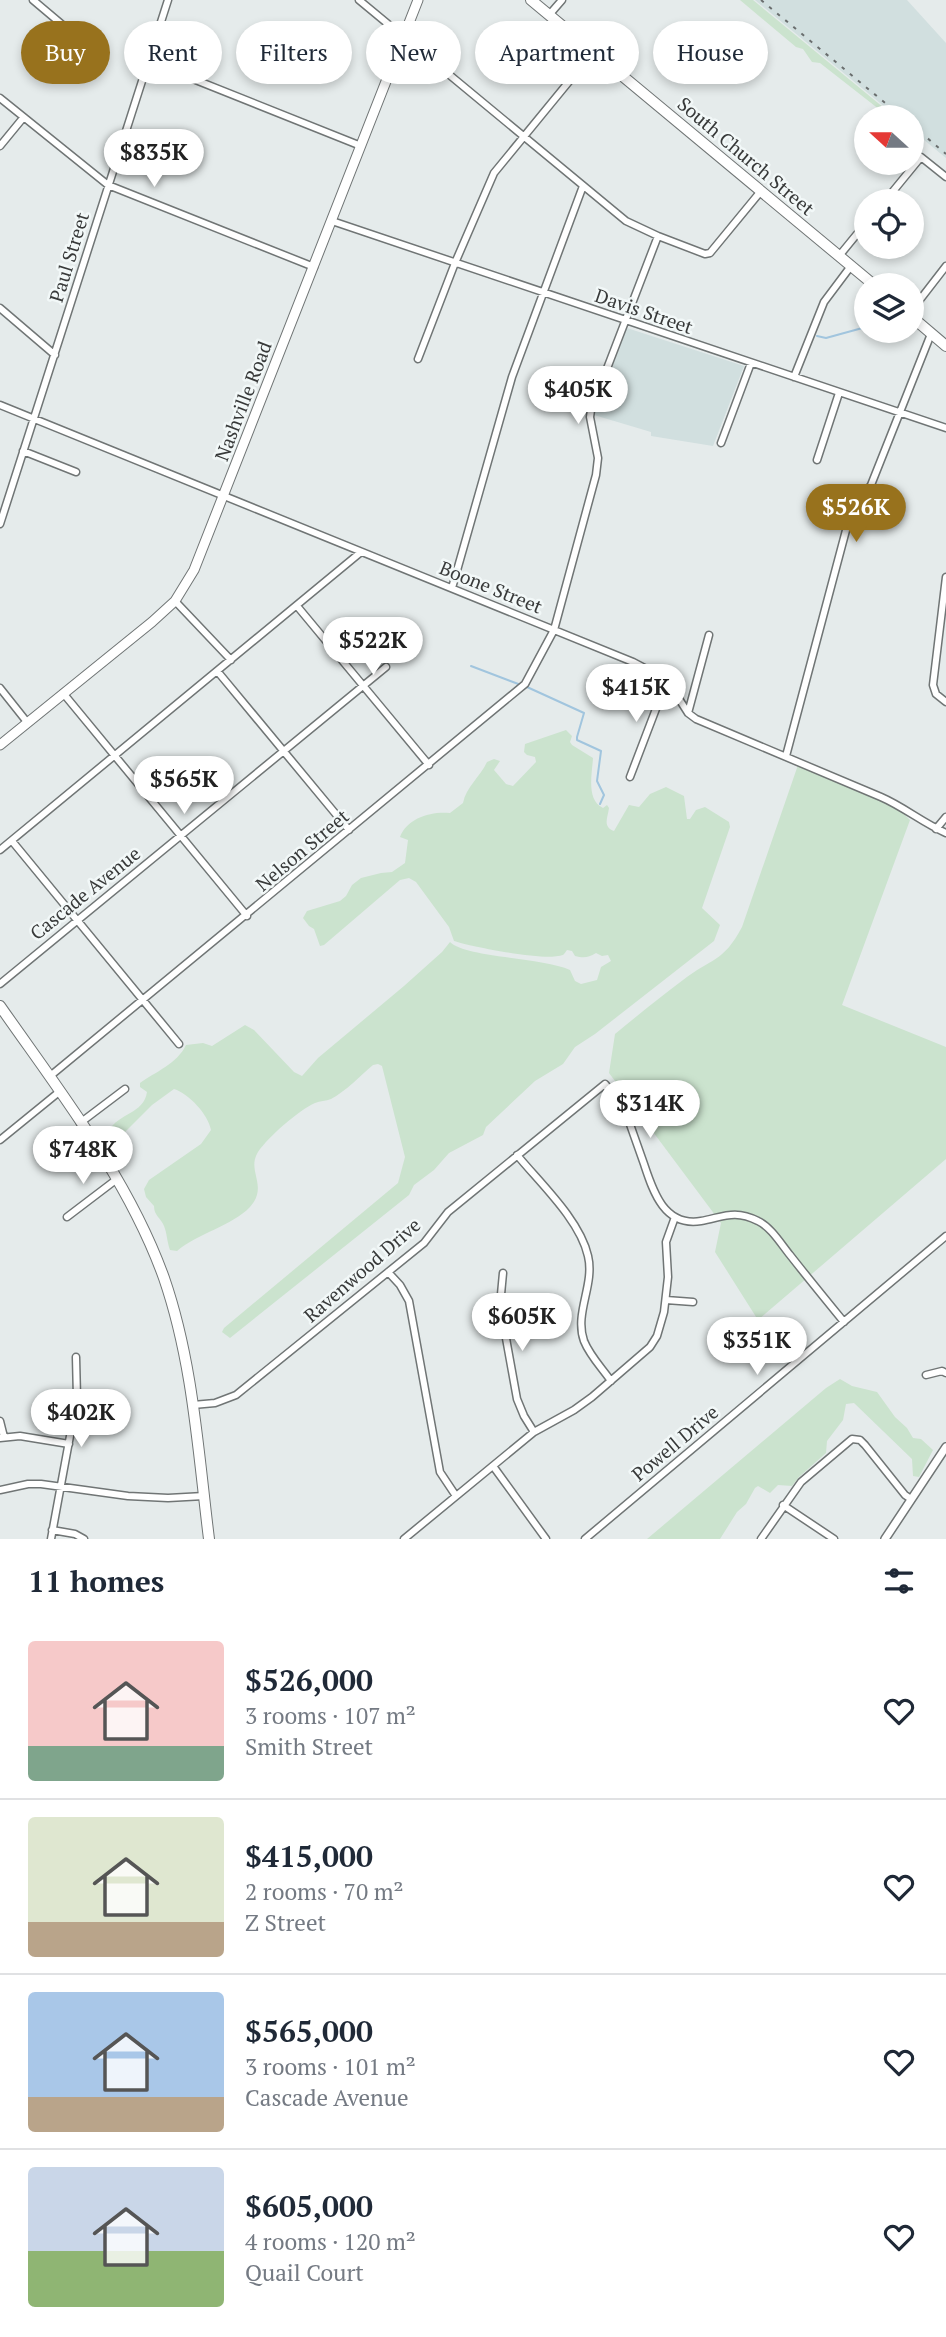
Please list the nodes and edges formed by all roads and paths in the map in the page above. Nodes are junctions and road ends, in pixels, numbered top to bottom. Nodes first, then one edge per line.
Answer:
1 (33, 0) edge
2 (168, 0) edge
3 (359, 0) edge
4 (418, 0) edge
5 (531, 0) edge
6 (562, 0) edge
7 (549, 15) junction
8 (58, 21) edge
9 (161, 21) edge
10 (385, 21) edge
11 (410, 21) edge
12 (556, 21) edge
13 (141, 84) edge
14 (206, 84) edge
15 (385, 84) edge
16 (461, 84) edge
17 (568, 84) edge
18 (633, 84) edge
19 (0, 98) edge
20 (23, 118) junction
21 (525, 137) junction
22 (0, 146) edge
23 (361, 146) junction
24 (946, 177) edge
25 (108, 185) junction
26 (583, 186) junction
27 (895, 189) edge
28 (761, 191) junction
29 (332, 221) junction
30 (658, 236) junction
31 (854, 238) edge
32 (839, 256) junction
33 (455, 263) junction
34 (851, 266) junction
35 (946, 266) edge
36 (314, 267) junction
37 (859, 273) edge
38 (542, 293) junction
39 (924, 294) edge
40 (0, 308) edge
41 (624, 321) junction
42 (924, 328) edge
43 (931, 334) junction
44 (946, 346) edge
45 (55, 355) junction
46 (418, 359) dead end
47 (751, 363) junction
48 (794, 377) junction
49 (839, 393) junction
50 (0, 405) edge
51 (899, 412) junction
52 (33, 418) junction
53 (946, 428) edge
54 (721, 443) dead end
55 (23, 451) junction
56 (817, 460) dead end
57 (76, 472) dead end
58 (225, 496) junction
59 (0, 524) edge
60 (361, 552) junction
61 (946, 577) edge
62 (946, 584) edge
63 (452, 588) junction
64 (175, 601) junction
65 (297, 606) junction
66 (554, 630) junction
67 (709, 635) dead end
68 (231, 660) junction
69 (386, 667) dead end
70 (218, 672) junction
71 (667, 680) junction
72 (363, 687) junction
73 (0, 688) edge
74 (63, 693) junction
75 (946, 702) edge
76 (688, 713) junction
77 (27, 722) junction
78 (0, 745) edge
79 (283, 751) junction
80 (115, 756) junction
81 (786, 757) junction
82 (429, 765) junction
83 (630, 777) dead end
84 (946, 817) edge
85 (936, 829) junction
86 (349, 831) junction
87 (946, 833) edge
88 (181, 836) junction
89 (12, 841) junction
90 (0, 850) edge
91 (247, 916) junction
92 (77, 919) junction
93 (0, 984) edge
94 (144, 1000) junction
95 (0, 1007) edge
96 (179, 1044) dead end
97 (49, 1077) junction
98 (125, 1089) dead end
99 (60, 1091) junction
100 (80, 1123) junction
101 (0, 1140) edge
102 (517, 1156) junction
103 (117, 1179) junction
104 (67, 1217) dead end
105 (675, 1217) junction
106 (946, 1236) edge
107 (388, 1272) junction
108 (503, 1273) dead end
109 (666, 1300) junction
110 (693, 1302) dead end
111 (844, 1322) junction
112 (76, 1357) dead end
113 (946, 1373) edge
114 (926, 1375) dead end
115 (611, 1381) junction
116 (193, 1405) junction
117 (0, 1421) edge
118 (534, 1432) junction
119 (2, 1438) edge
120 (69, 1444) junction
121 (946, 1447) edge
122 (493, 1466) junction
123 (61, 1486) junction
124 (0, 1490) edge
125 (204, 1496) junction
126 (456, 1496) junction
127 (911, 1499) junction
128 (783, 1505) junction
129 (52, 1530) junction
130 (51, 1539) edge
131 (84, 1539) edge
132 (209, 1539) edge
133 (404, 1539) edge
134 (546, 1539) edge
135 (585, 1539) edge
136 (761, 1539) edge
137 (834, 1539) edge
138 (885, 1539) edge

1 - 8 street
2 - 9 street, Paul Street
3 - 10 street
4 - 11 main road, Nashville Road
5 - 7 main road, South Church Street
6 - 7 street
7 - 12 main road, South Church Street
13 - 25 street, Paul Street
14 - 23 street
15 - 23 main road, Nashville Road
16 - 21 street
17 - 21 street
18 - 28 main road, South Church Street
19 - 20 street
20 - 22 street
20 - 25 street
21 - 26 street
21 - 33 street
23 - 29 main road, Nashville Road
24 - 27 street
25 - 36 street
25 - 45 street, Paul Street
26 - 30 street
26 - 38 street
28 - 30 street
28 - 32 main road, South Church Street
29 - 33 street, Davis Street
29 - 36 main road, Nashville Road
30 - 41 street, Nelson Street
31 - 32 street
32 - 34 main road, South Church Street
33 - 38 street, Davis Street
33 - 46 street
34 - 37 main road, South Church Street
34 - 48 street
35 - 39 street
36 - 58 main road, Nashville Road
38 - 41 street, Davis Street
38 - 63 street
40 - 45 street
41 - 47 street, Davis Street
41 - 66 street, Nelson Street
42 - 43 main road
43 - 44 main road
43 - 51 street
45 - 52 street, Paul Street
47 - 48 street, Davis Street
47 - 54 street
48 - 49 street, Davis Street
49 - 51 street, Davis Street
49 - 56 street
50 - 52 street, Boone Street
51 - 53 street, Davis Street
51 - 81 street
52 - 55 street, Paul Street
52 - 58 street, Boone Street
55 - 57 street
55 - 59 street, Paul Street
58 - 60 street, Boone Street
58 - 64 main road, Nashville Road
60 - 63 street, Boone Street
60 - 65 street
61 - 62 street
62 - 75 street
63 - 66 street, Boone Street
64 - 68 street
64 - 74 main road, Nashville Road
65 - 68 street
65 - 72 street
66 - 71 street, Boone Street
66 - 82 street, Nelson Street
67 - 76 street
68 - 70 street
69 - 72 street, Cascade Avenue
70 - 79 street
70 - 80 street
71 - 76 street, Boone Street
71 - 83 street
72 - 79 street, Cascade Avenue
72 - 82 street
73 - 77 street
74 - 77 main road, Nashville Road
74 - 80 street
76 - 81 street
77 - 78 main road, Nashville Road
79 - 86 street
79 - 88 street, Cascade Avenue
80 - 88 street
80 - 89 street
81 - 85 street
82 - 86 street, Nelson Street
84 - 85 street
85 - 87 street
86 - 91 street, Nelson Street
88 - 91 street
88 - 92 street, Cascade Avenue
89 - 90 street
89 - 92 street
91 - 94 street, Nelson Street
92 - 93 street, Cascade Avenue
92 - 94 street
94 - 96 street
94 - 97 street, Nelson Street
95 - 97 main road
97 - 99 main road
98 - 100 street
99 - 100 main road
99 - 101 street
100 - 103 main road
102 - 105 street, Ravenwood Drive
102 - 107 street, Ravenwood Drive
102 - 115 street
103 - 104 street
103 - 116 main road
105 - 109 street
105 - 111 street
106 - 111 street, Powell Drive
107 - 116 street, Ravenwood Drive
107 - 126 street
108 - 118 street
109 - 110 street
109 - 115 street
111 - 135 street, Powell Drive
112 - 120 street
113 - 114 street
115 - 118 street
116 - 125 main road
117 - 119 street
118 - 122 street
119 - 120 street
120 - 123 street
121 - 127 street
122 - 126 street
122 - 134 street
123 - 124 street
123 - 125 street
123 - 129 street
125 - 132 main road
126 - 133 street
127 - 128 street
127 - 138 street
128 - 136 street
128 - 137 street
129 - 130 street
129 - 131 street

